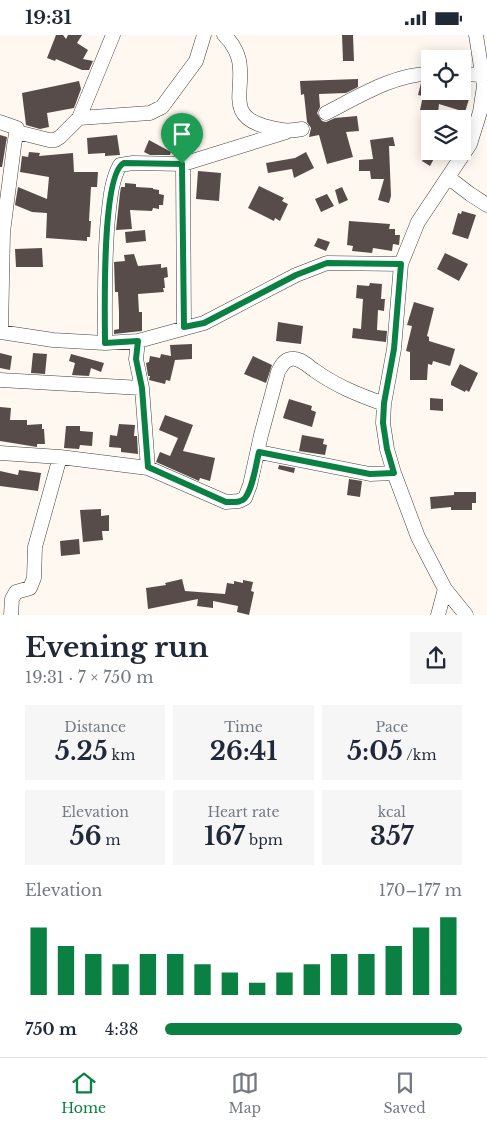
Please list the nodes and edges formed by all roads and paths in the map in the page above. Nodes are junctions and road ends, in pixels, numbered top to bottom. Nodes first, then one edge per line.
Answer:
1 (113, 35) edge
2 (204, 35) edge
3 (224, 35) edge
4 (476, 35) edge
5 (421, 74) edge
6 (471, 74) edge
7 (482, 75) junction
8 (326, 113) dead end
9 (79, 118) junction
10 (0, 122) edge
11 (302, 129) dead end
12 (17, 132) junction
13 (286, 132) junction
14 (182, 164) junction
15 (449, 178) junction
16 (487, 205) edge
17 (401, 264) junction
18 (184, 327) junction
19 (0, 332) edge
20 (138, 341) junction
21 (105, 343) junction
22 (0, 380) edge
23 (142, 388) junction
24 (384, 403) junction
25 (259, 452) junction
26 (0, 453) edge
27 (60, 457) junction
28 (148, 467) junction
29 (394, 473) junction
30 (445, 589) junction
31 (11, 615) edge
32 (438, 615) edge
33 (466, 615) edge

1 - 9 street
2 - 9 street
3 - 13 street
4 - 7 street
5 - 8 street
6 - 7 street
7 - 15 street
9 - 12 street
10 - 12 street
11 - 13 street
12 - 19 street
13 - 14 street
14 - 18 street
14 - 21 street
15 - 16 street
15 - 17 street
17 - 18 street
17 - 24 street
18 - 20 street
19 - 21 street
20 - 21 street
20 - 23 street
22 - 23 street
23 - 28 street
24 - 25 street
24 - 29 street
25 - 28 street
25 - 29 street
26 - 27 street
27 - 28 street
27 - 31 street
29 - 30 street
30 - 32 street
30 - 33 street

